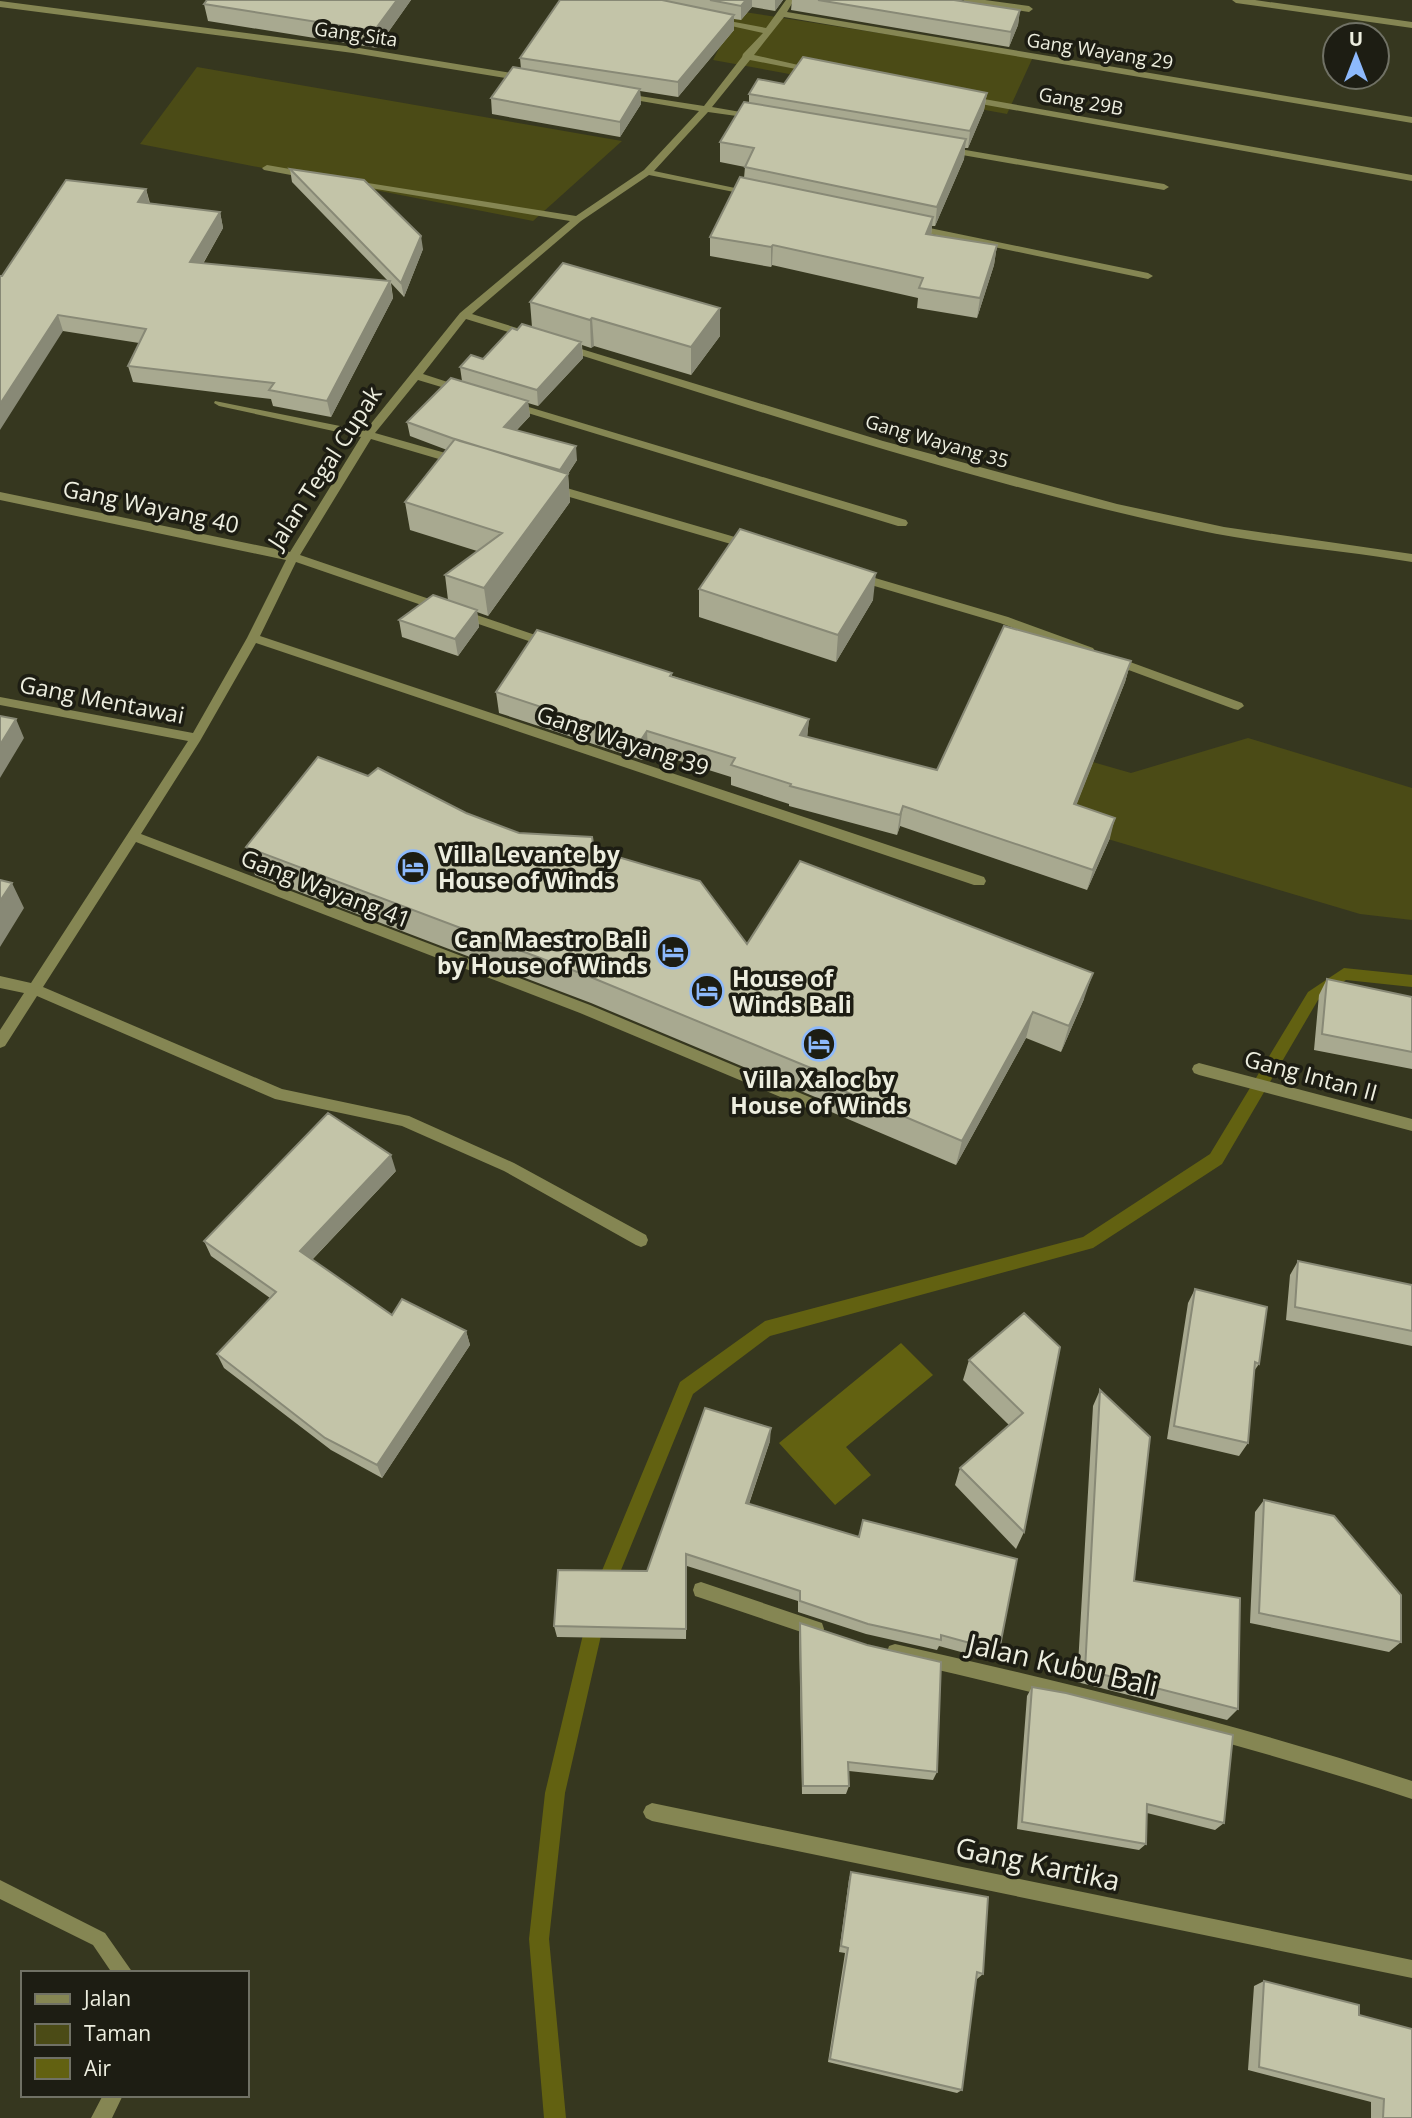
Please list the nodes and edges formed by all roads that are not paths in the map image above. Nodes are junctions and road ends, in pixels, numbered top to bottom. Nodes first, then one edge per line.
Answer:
1 (790, 0) edge
2 (967, 0) edge
3 (1236, 0) edge
4 (0, 4) edge
5 (1029, 9) dead end
6 (782, 14) junction
7 (702, 17) edge
8 (1412, 25) edge
9 (768, 31) junction
10 (746, 56) junction
11 (822, 73) edge
12 (530, 79) edge
13 (611, 93) edge
14 (954, 97) edge
15 (706, 109) junction
16 (760, 118) edge
17 (1412, 120) edge
18 (935, 148) edge
19 (267, 168) dead end
20 (646, 172) junction
21 (321, 177) edge
22 (1412, 178) edge
23 (335, 179) edge
24 (1164, 187) dead end
25 (768, 197) edge
26 (578, 219) junction
27 (904, 225) edge
28 (1148, 276) dead end
29 (464, 315) junction
30 (542, 340) edge
31 (555, 344) edge
32 (415, 374) junction
33 (472, 393) edge
34 (498, 400) edge
35 (219, 403) dead end
36 (368, 435) junction
37 (475, 466) edge
38 (542, 485) edge
39 (0, 496) edge
40 (902, 523) dead end
41 (755, 547) edge
42 (293, 557) junction
43 (1412, 558) edge
44 (847, 574) edge
45 (253, 638) junction
46 (568, 650) edge
47 (0, 701) edge
48 (1238, 706) dead end
49 (196, 738) junction
50 (134, 836) junction
51 (979, 881) dead end
52 (0, 982) edge
53 (34, 989) junction
54 (0, 1042) edge
55 (1199, 1069) dead end
56 (814, 1105) edge
57 (1412, 1125) edge
58 (640, 1240) dead end
59 (701, 1590) dead end
60 (827, 1633) edge
61 (878, 1648) edge
62 (1412, 1790) edge
63 (652, 1812) dead end
64 (0, 1889) edge
65 (1412, 1969) edge
66 (123, 1971) edge
67 (113, 2097) edge
68 (102, 2118) edge

1 - 6 street, Jalan Tegal Cupak
2 - 5 street
3 - 8 street
4 - 12 street, Gang Sita
6 - 9 street, Jalan Tegal Cupak
6 - 17 street, Gang Wayang 29
7 - 9 street
9 - 10 street, Jalan Tegal Cupak
10 - 11 street
10 - 15 street, Jalan Tegal Cupak
13 - 15 street
14 - 22 street, Gang 29B
15 - 16 street
15 - 20 street, Jalan Tegal Cupak
18 - 24 street
19 - 21 street
20 - 25 street
20 - 26 street, Jalan Tegal Cupak
23 - 26 street
26 - 29 street, Jalan Tegal Cupak
27 - 28 street
29 - 30 street
29 - 32 street, Jalan Tegal Cupak
31 - 43 street, Gang Wayang 35
32 - 33 street
32 - 36 street, Jalan Tegal Cupak
34 - 40 street
35 - 36 street
36 - 37 street
36 - 42 street, Jalan Tegal Cupak
38 - 41 street
39 - 42 street, Gang Wayang 40
42 - 45 street, Jalan Tegal Cupak
42 - 46 street, Gang Wayang 40
44 - 48 street
45 - 49 street, Jalan Tegal Cupak
45 - 51 street, Gang Wayang 39
47 - 49 street, Gang Mentawai
49 - 50 street, Jalan Tegal Cupak
50 - 53 street, Jalan Tegal Cupak
50 - 56 street, Gang Wayang 41
52 - 53 street
53 - 54 street, Jalan Tegal Cupak
53 - 58 street
55 - 57 street, Gang Intan II
59 - 60 street
61 - 62 street, Jalan Kubu Bali
63 - 65 street, Gang Kartika
64 - 66 street
67 - 68 street

